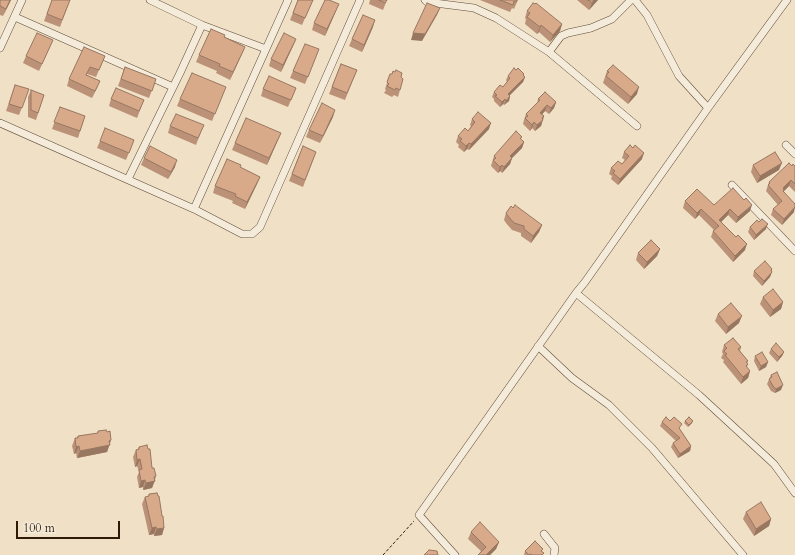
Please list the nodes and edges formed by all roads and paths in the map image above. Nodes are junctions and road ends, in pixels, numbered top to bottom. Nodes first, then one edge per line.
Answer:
1 (22, 0) edge
2 (150, 0) edge
3 (288, 0) edge
4 (360, 0) edge
5 (425, 0) edge
6 (631, 0) edge
7 (635, 0) edge
8 (787, 0) edge
9 (15, 17) junction
10 (202, 25) junction
11 (0, 48) edge
12 (266, 49) junction
13 (549, 52) junction
14 (174, 87) junction
15 (708, 108) junction
16 (0, 123) edge
17 (637, 126) dead end
18 (786, 145) dead end
19 (795, 154) edge
20 (128, 180) junction
21 (732, 185) dead end
22 (194, 209) junction
23 (795, 251) edge
24 (576, 293) junction
25 (538, 346) junction
26 (795, 493) edge
27 (420, 514) junction
28 (544, 534) dead end
29 (382, 555) edge
30 (455, 555) edge
31 (554, 555) edge
32 (743, 555) edge

1 - 9 street
2 - 10 street
3 - 12 street
4 - 22 street
5 - 13 street
6 - 13 street
7 - 15 street
8 - 15 street
9 - 11 street
9 - 14 street
10 - 12 street
10 - 14 street
12 - 22 street
13 - 17 street
14 - 20 street
15 - 24 street
16 - 20 street
18 - 19 street
20 - 22 street
21 - 23 street
24 - 25 street
24 - 26 street
25 - 27 street
25 - 32 street
27 - 29 path
27 - 30 street
28 - 31 street

